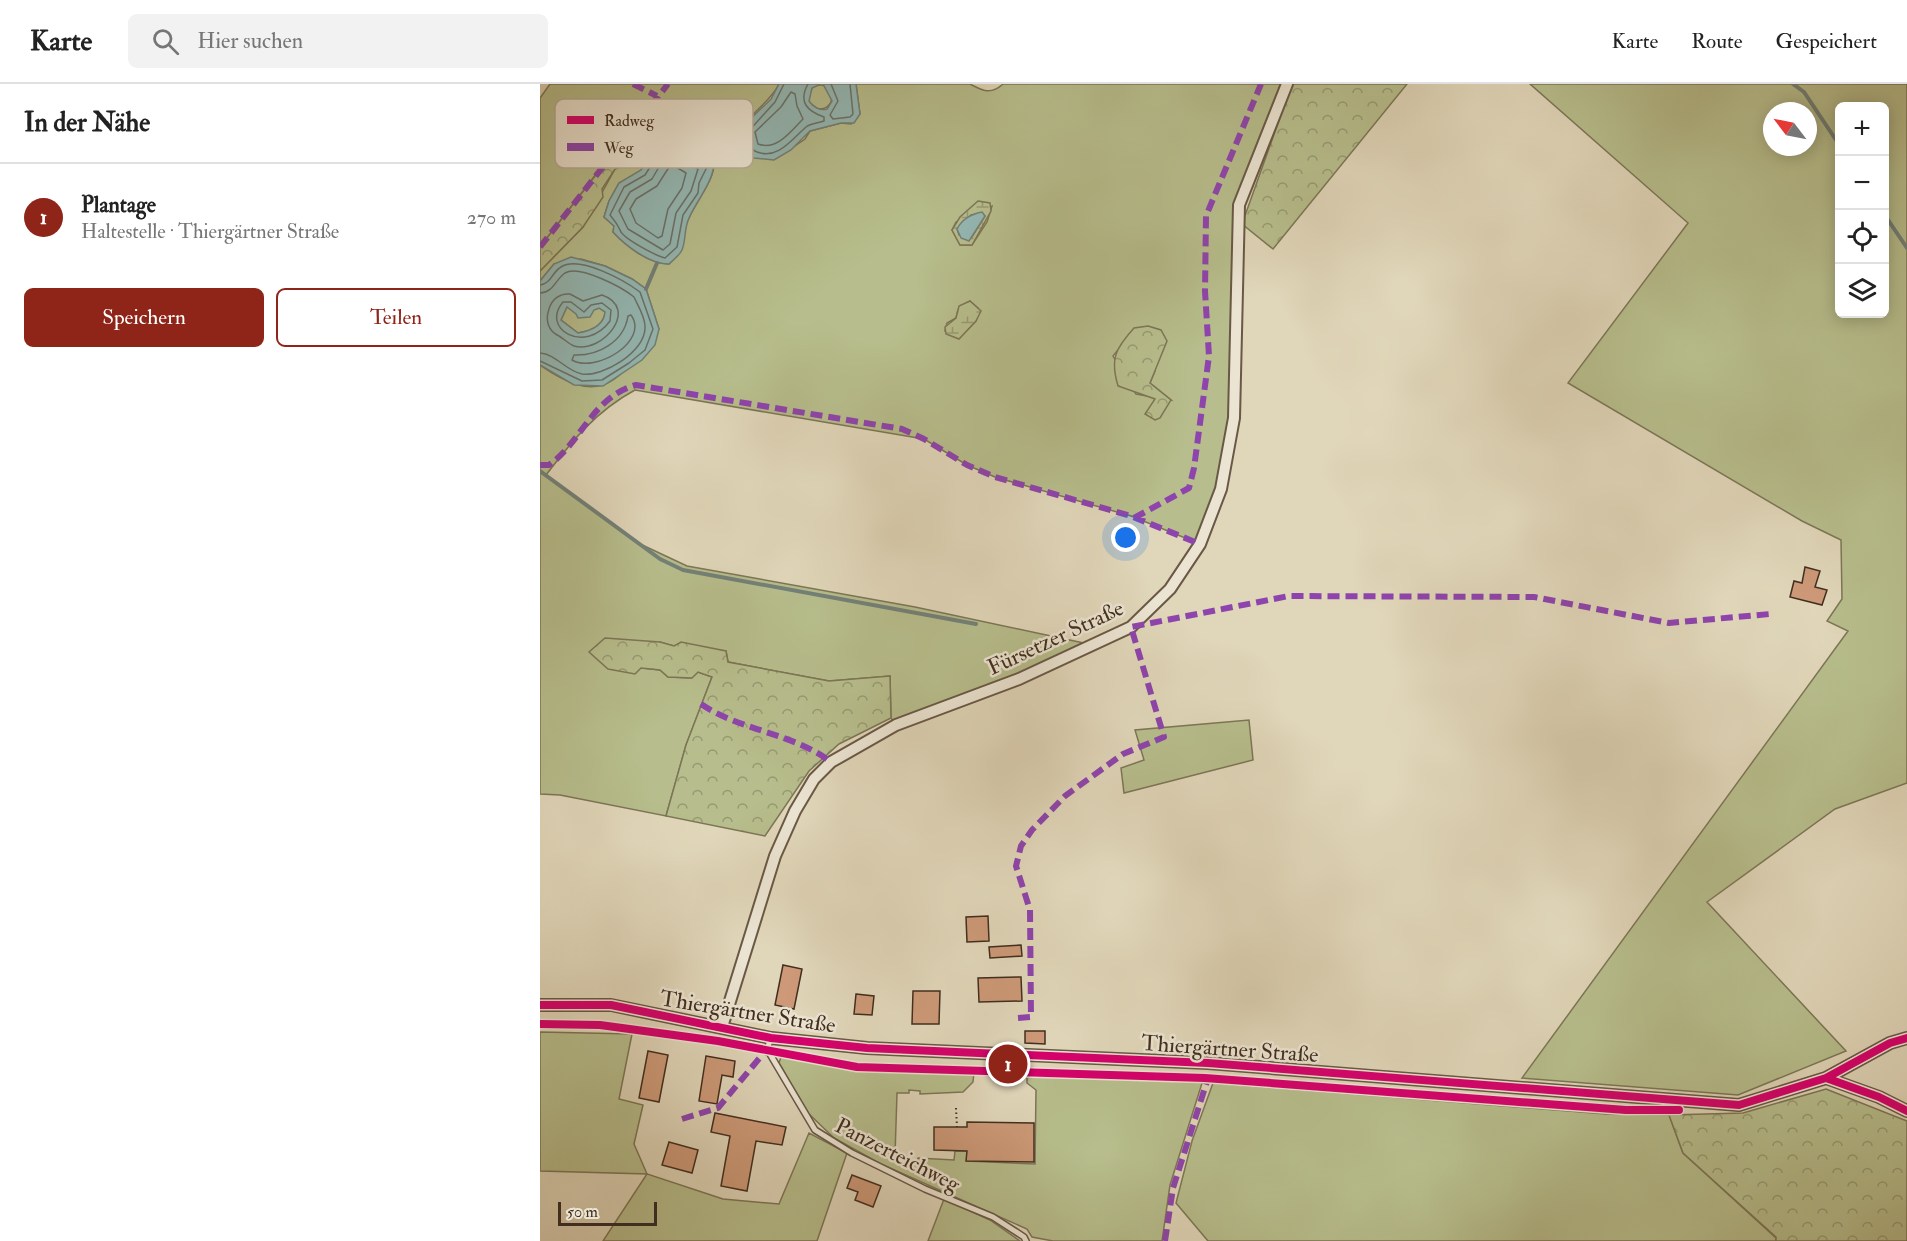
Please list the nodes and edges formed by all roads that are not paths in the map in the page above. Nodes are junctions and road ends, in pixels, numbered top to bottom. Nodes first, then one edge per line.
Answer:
1 (1287, 84) edge
2 (540, 1005) edge
3 (722, 1027) junction
4 (771, 1038) junction
5 (1907, 1038) edge
6 (1826, 1078) junction
7 (1907, 1111) edge
8 (1026, 1241) edge

1 - 3 street, Fürsetzer Straße
2 - 3 street, Thiergärtner Straße
3 - 4 street, Thiergärtner Straße
4 - 6 street, Thiergärtner Straße
4 - 8 lane, Panzerteichweg
5 - 6 street, Thiergärtner Straße
6 - 7 street

